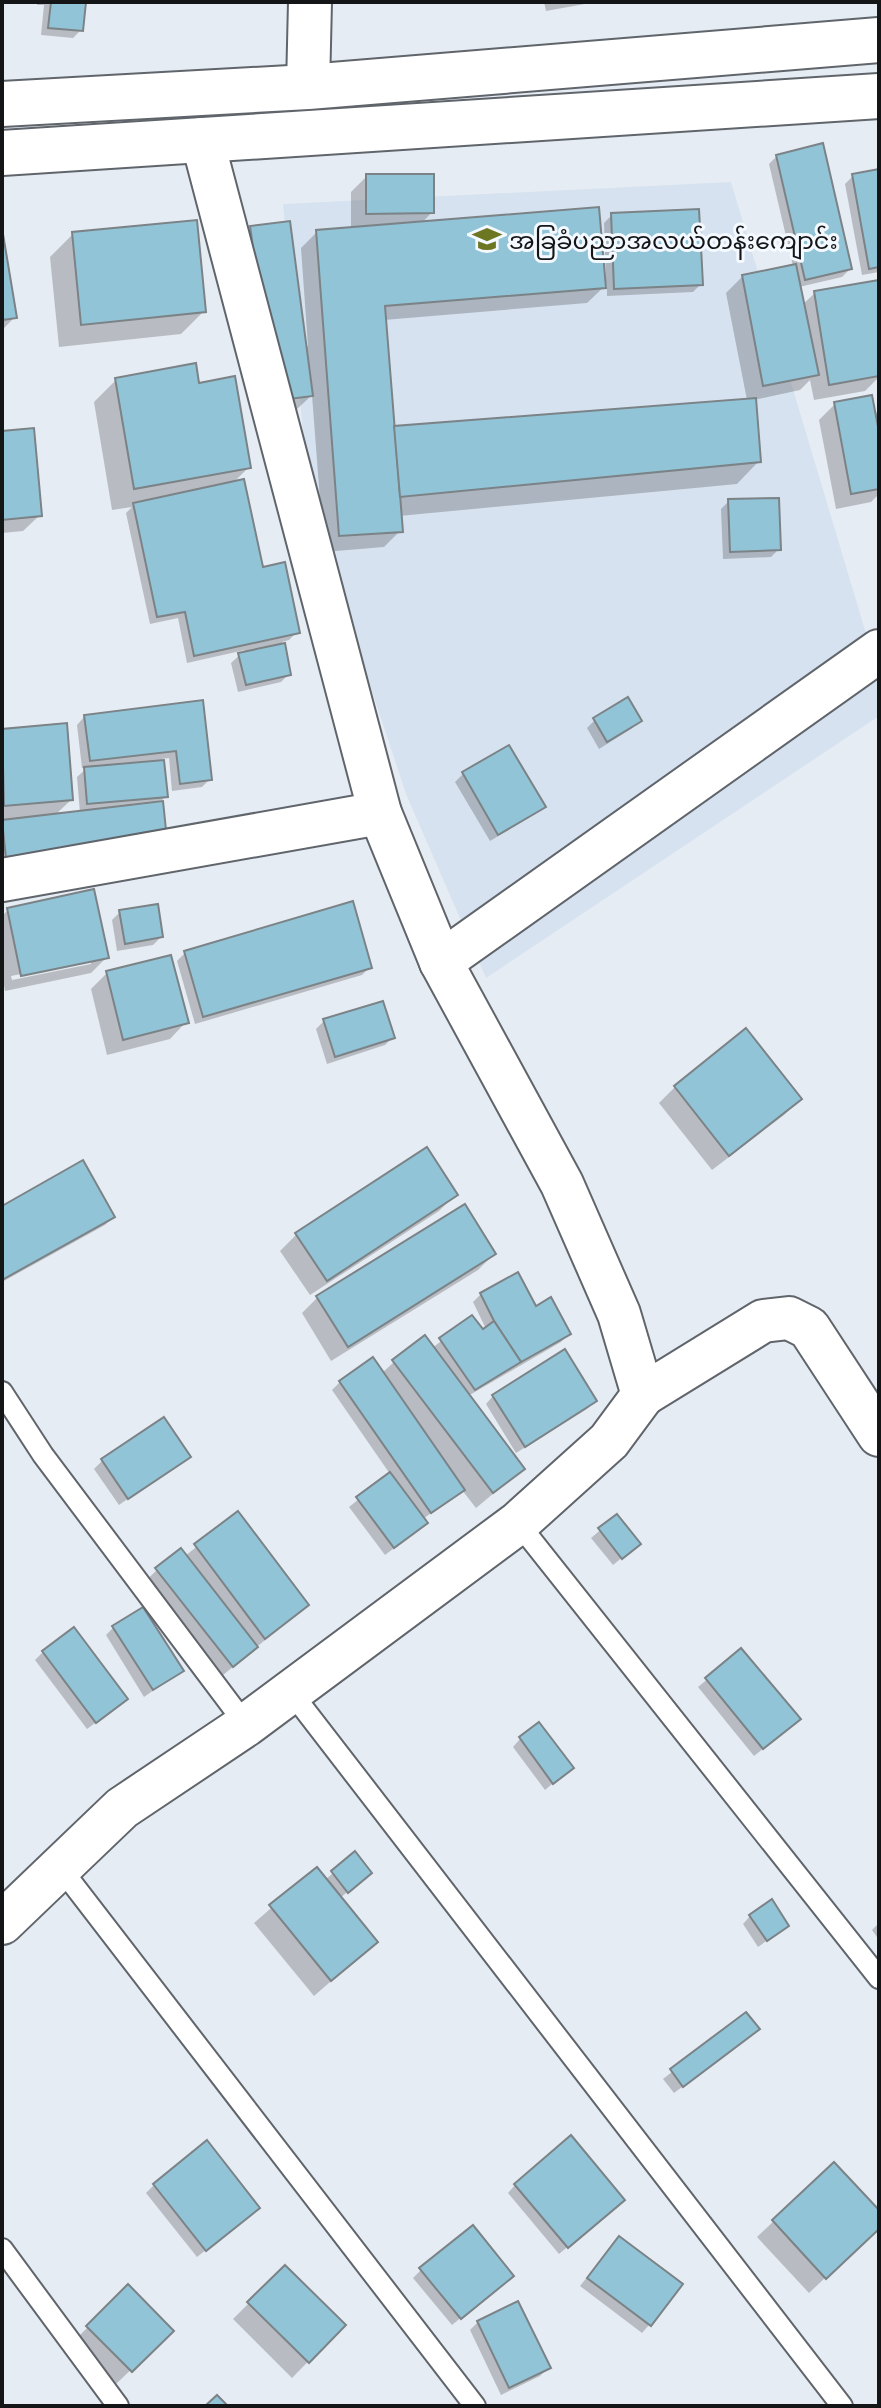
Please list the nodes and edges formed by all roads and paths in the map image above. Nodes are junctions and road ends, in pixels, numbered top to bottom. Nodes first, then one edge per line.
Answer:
1 (310, 2) edge
2 (879, 40) edge
3 (308, 87) junction
4 (879, 96) edge
5 (2, 104) edge
6 (202, 139) junction
7 (2, 153) edge
8 (879, 651) edge
9 (380, 813) junction
10 (2, 880) edge
11 (441, 962) junction
12 (2, 1392) edge
13 (643, 1395) junction
14 (879, 1435) edge
15 (518, 1523) junction
16 (291, 1692) junction
17 (246, 1725) junction
18 (59, 1866) junction
19 (2, 1923) edge
20 (879, 1978) edge
21 (2, 2249) edge
22 (118, 2406) edge
23 (475, 2406) edge
24 (842, 2406) edge

1 - 3 street
2 - 3 main road
3 - 5 main road
4 - 6 main road
6 - 7 main road
6 - 9 street
8 - 11 street
9 - 10 street
9 - 11 street
11 - 13 street
12 - 17 lane
13 - 14 street
13 - 15 street
15 - 16 street
15 - 20 lane
16 - 17 street
16 - 24 lane
17 - 18 street
18 - 19 street
18 - 23 lane
21 - 22 lane

